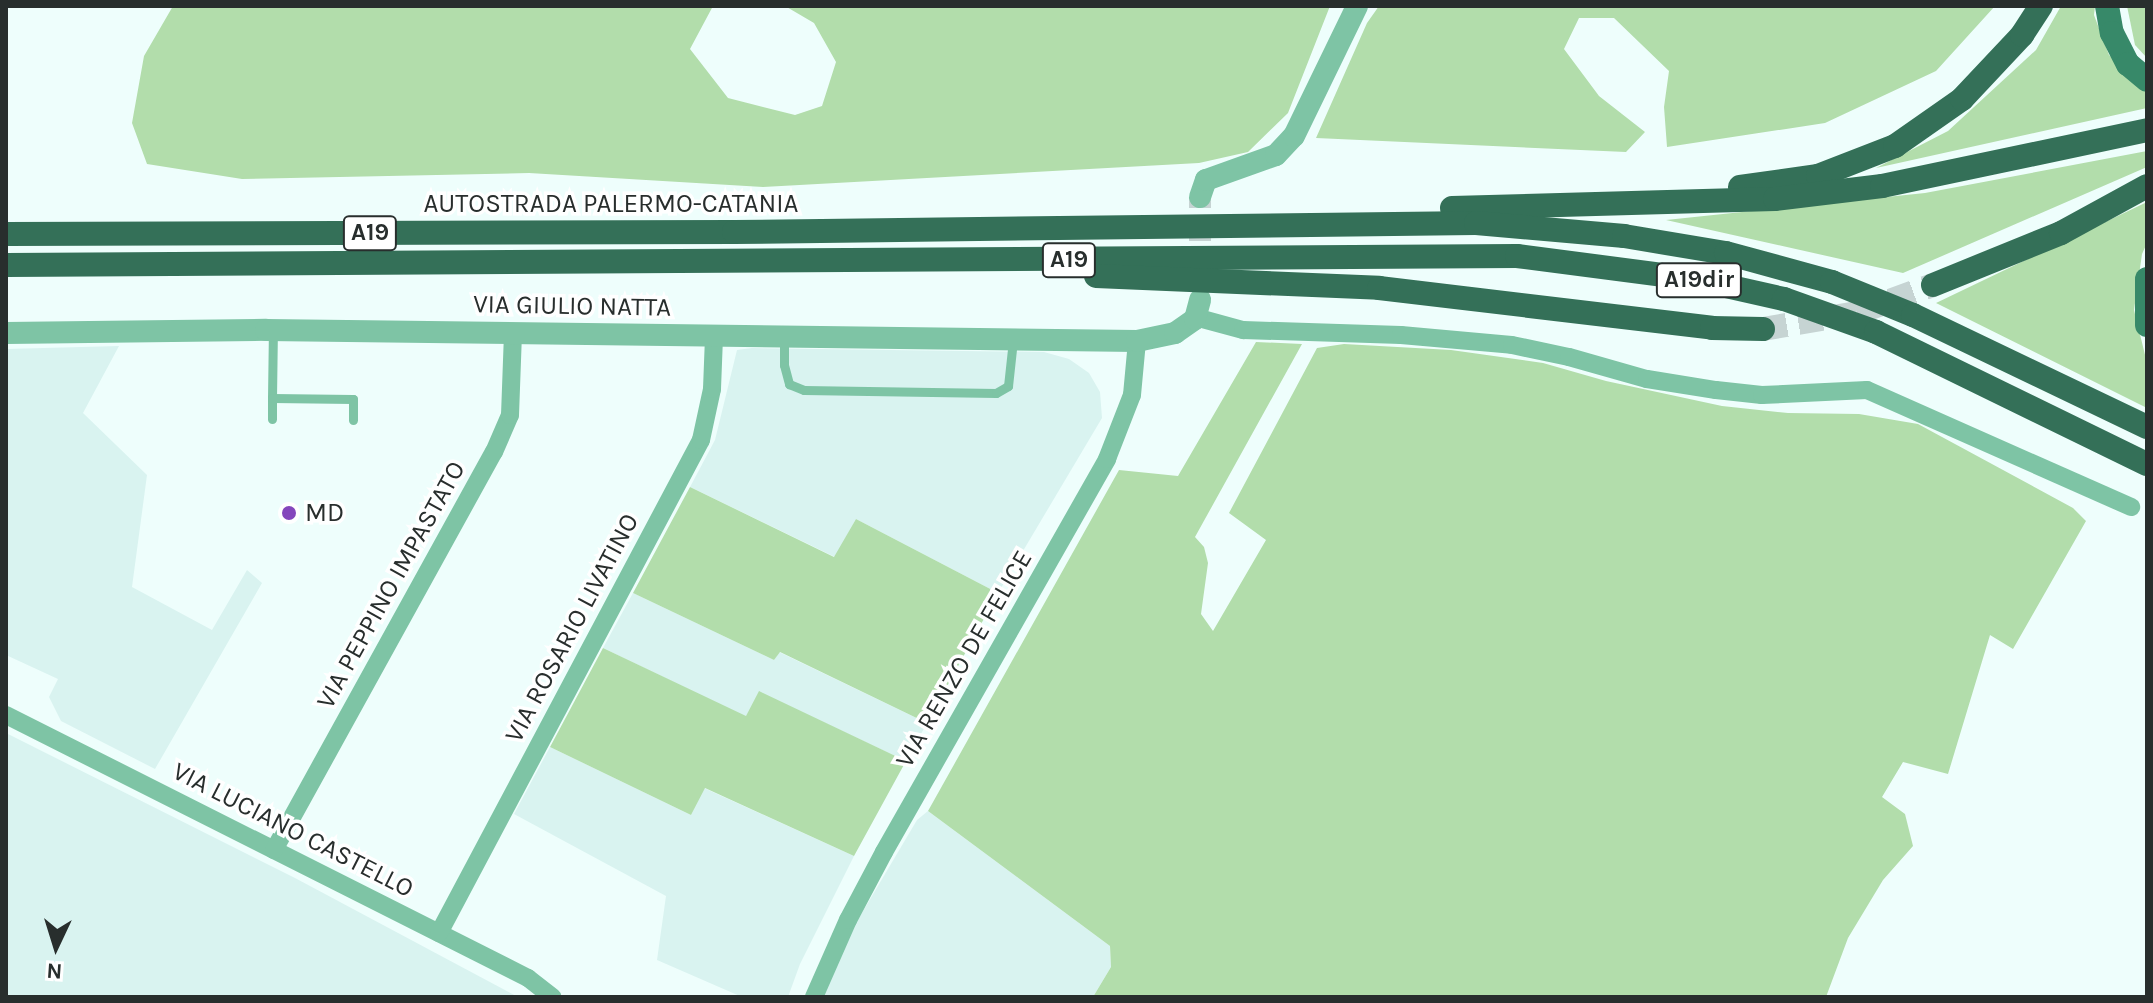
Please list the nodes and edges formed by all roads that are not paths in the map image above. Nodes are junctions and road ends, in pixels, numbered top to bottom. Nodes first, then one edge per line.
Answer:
1 (1357, 6) edge
2 (2041, 6) edge
3 (2107, 6) edge
4 (2147, 80) edge
5 (2147, 130) edge
6 (2147, 186) edge
7 (1200, 197) dead end
8 (1632, 202) junction
9 (1216, 228) joint
10 (734, 232) junction
11 (6, 234) edge
12 (1215, 259) joint
13 (923, 261) junction
14 (6, 265) edge
15 (2147, 279) edge
16 (1933, 285) tunnel mouth
17 (1197, 308) joint
18 (2147, 325) edge
19 (1763, 329) tunnel mouth
20 (273, 330) junction
21 (6, 333) edge
22 (513, 334) junction
23 (714, 336) junction
24 (784, 337) junction
25 (1013, 339) junction
26 (1137, 341) junction
27 (272, 398) junction
28 (272, 419) dead end
29 (353, 420) dead end
30 (2147, 427) edge
31 (2147, 464) edge
32 (2131, 507) dead end
33 (6, 715) edge
34 (274, 850) junction
35 (439, 933) junction
36 (552, 997) edge
37 (814, 997) edge

1 - 7 street
2 - 8 highway
3 - 4 main road
5 - 8 highway
6 - 16 highway
8 - 10 highway
9 - 10 highway, AUTOSTRADA PALERMO-CATANIA / A19
9 - 30 highway, A19dir
10 - 11 highway, AUTOSTRADA PALERMO-CATANIA / A19
12 - 13 highway, A19
12 - 31 highway, A19dir
13 - 14 highway, A19
13 - 19 highway
15 - 18 main road
17 - 26 street, VIA GIULIO NATTA
17 - 32 street
20 - 21 street, VIA GIULIO NATTA
20 - 22 street, VIA GIULIO NATTA
20 - 27 lane
22 - 23 street, VIA GIULIO NATTA
22 - 34 street, VIA PEPPINO IMPASTATO
23 - 24 street, VIA GIULIO NATTA
23 - 35 street, VIA ROSARIO LIVATINO
24 - 25 street, VIA GIULIO NATTA
24 - 25 lane
25 - 26 street, VIA GIULIO NATTA
26 - 37 street, VIA RENZO DE FELICE
27 - 28 lane
27 - 29 lane
33 - 34 street, VIA LUCIANO CASTELLO
34 - 35 street, VIA LUCIANO CASTELLO
35 - 36 street, VIA LUCIANO CASTELLO

